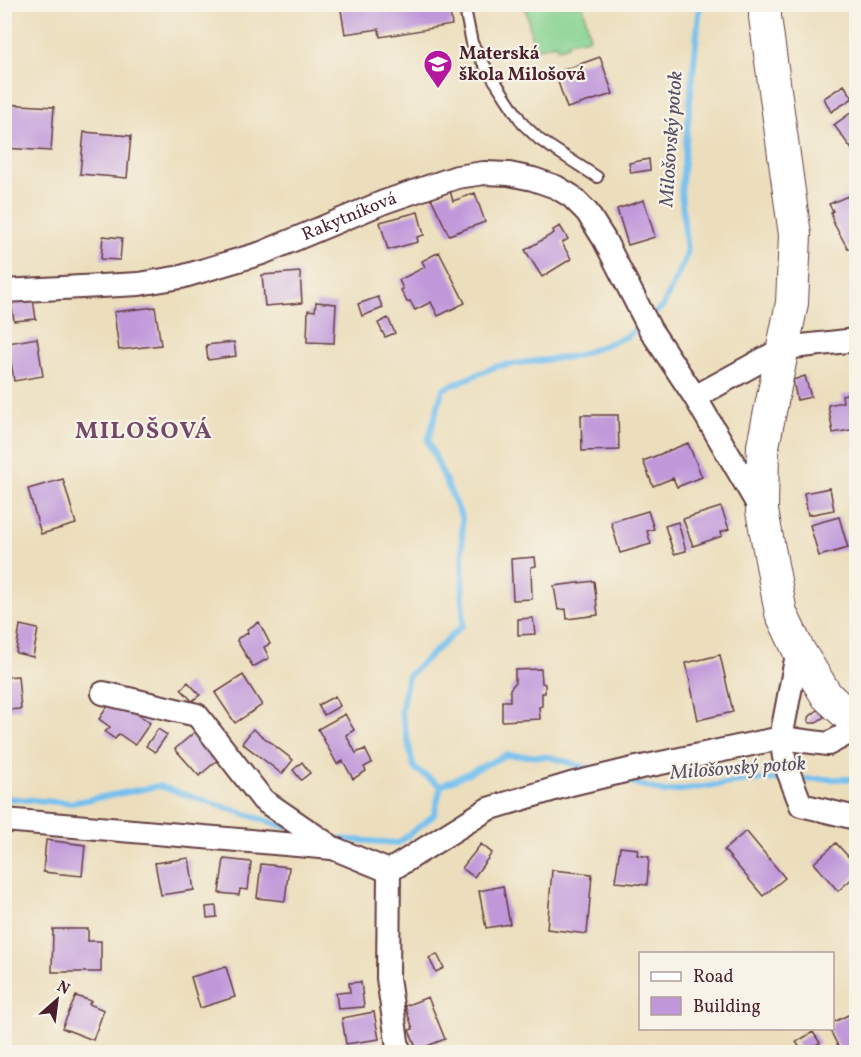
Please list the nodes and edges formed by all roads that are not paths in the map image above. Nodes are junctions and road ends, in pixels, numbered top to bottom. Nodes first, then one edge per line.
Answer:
1 (464, 4) edge
2 (765, 4) edge
3 (597, 177) dead end
4 (4, 291) edge
5 (856, 340) edge
6 (784, 348) junction
7 (695, 397) junction
8 (762, 511) junction
9 (798, 649) junction
10 (103, 693) dead end
11 (856, 723) edge
12 (856, 729) edge
13 (781, 738) junction
14 (856, 818) edge
15 (4, 820) edge
16 (333, 848) junction
17 (389, 871) junction
18 (401, 1053) edge

1 - 3 lane
2 - 6 street
4 - 7 street, Rakytníková
5 - 6 street
6 - 7 street
6 - 8 street
7 - 8 street, Rakytníková
8 - 9 street
9 - 11 street
9 - 13 street
10 - 16 street
12 - 13 street
13 - 14 street
13 - 17 street
15 - 16 street
16 - 17 street
17 - 18 street

